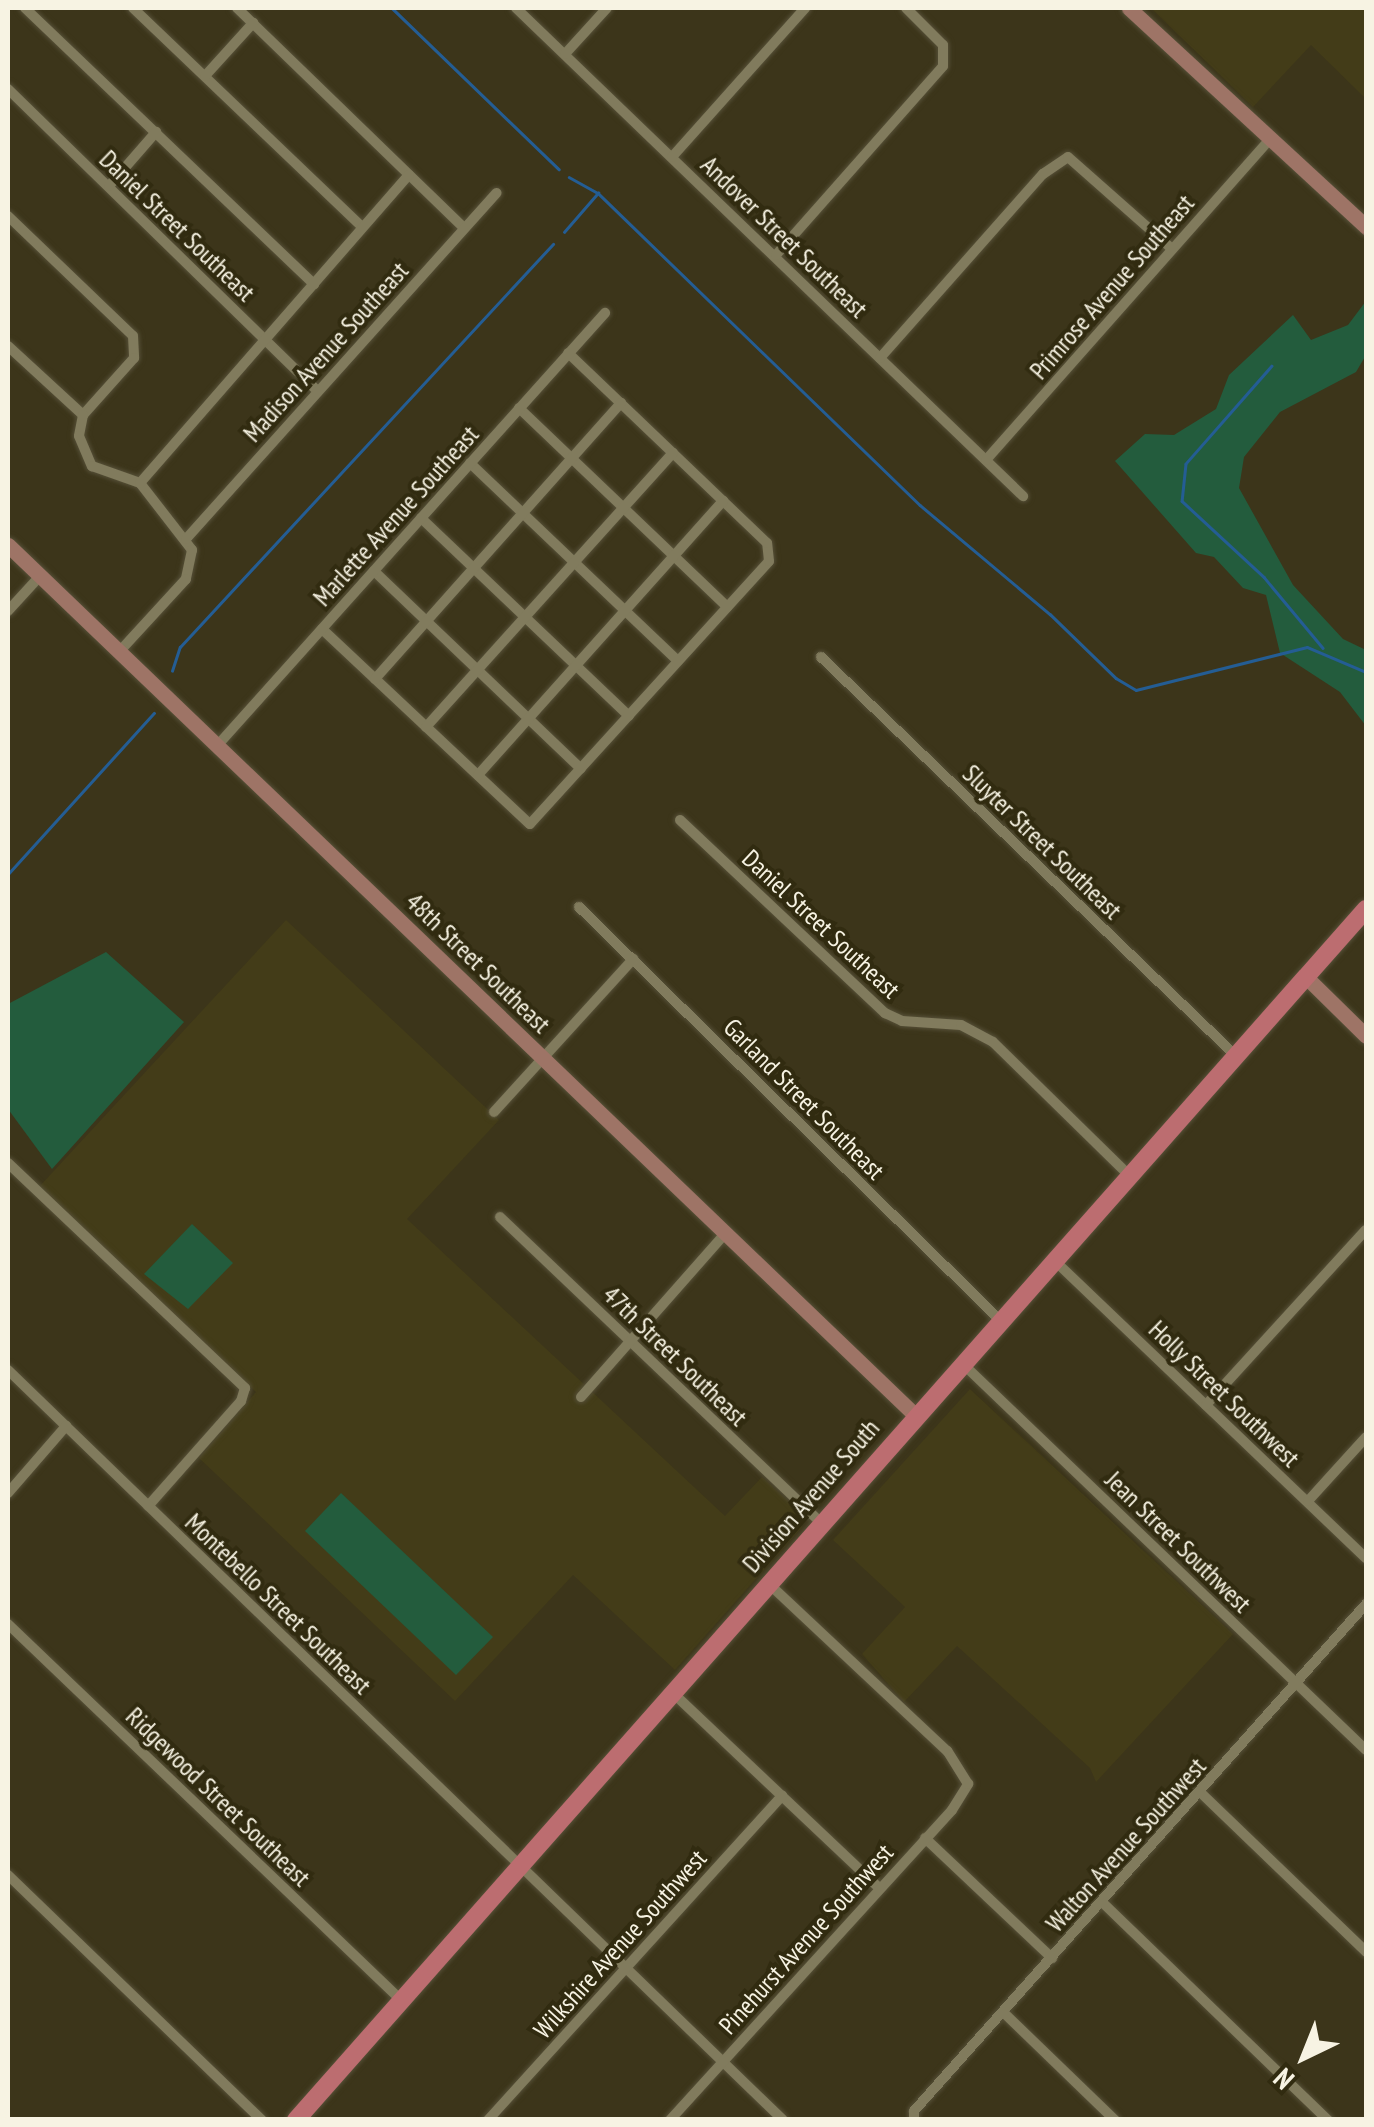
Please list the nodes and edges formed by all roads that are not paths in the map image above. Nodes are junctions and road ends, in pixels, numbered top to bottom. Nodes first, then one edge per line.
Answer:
1 (25, 8) edge
2 (133, 8) edge
3 (237, 8) edge
4 (516, 8) edge
5 (607, 8) edge
6 (804, 8) edge
7 (906, 8) edge
8 (1129, 8) edge
9 (253, 23) junction
10 (565, 54) junction
11 (206, 76) junction
12 (8, 89) edge
13 (156, 132) junction
14 (1268, 141) junction
15 (672, 157) junction
16 (409, 175) junction
17 (109, 186) junction
18 (496, 192) dead end
19 (8, 216) edge
20 (362, 227) junction
21 (1366, 227) edge
22 (464, 228) junction
23 (1172, 249) junction
24 (776, 256) junction
25 (314, 284) junction
26 (605, 313) dead end
27 (264, 339) junction
28 (8, 346) edge
29 (568, 353) junction
30 (880, 358) junction
31 (318, 390) junction
32 (621, 403) junction
33 (519, 408) junction
34 (83, 415) junction
35 (673, 453) junction
36 (572, 458) junction
37 (986, 460) junction
38 (470, 463) junction
39 (140, 483) junction
40 (1023, 496) dead end
41 (723, 501) junction
42 (624, 508) junction
43 (523, 513) junction
44 (422, 518) junction
45 (186, 538) junction
46 (8, 546) edge
47 (674, 556) junction
48 (574, 562) junction
49 (474, 568) junction
50 (374, 570) junction
51 (40, 576) junction
52 (728, 607) junction
53 (8, 611) edge
54 (625, 611) junction
55 (525, 617) junction
56 (427, 621) junction
57 (322, 629) junction
58 (119, 652) junction
59 (821, 656) dead end
60 (678, 662) junction
61 (576, 666) junction
62 (478, 670) junction
63 (376, 679) junction
64 (628, 716) junction
65 (529, 719) junction
66 (426, 726) junction
67 (216, 747) junction
68 (580, 769) junction
69 (478, 775) junction
70 (680, 820) dead end
71 (578, 907) dead end
72 (1366, 909) edge
73 (634, 960) junction
74 (1306, 977) junction
75 (1366, 1036) edge
76 (1236, 1056) junction
77 (544, 1060) junction
78 (494, 1112) dead end
79 (8, 1163) edge
80 (1130, 1176) junction
81 (500, 1217) dead end
82 (1366, 1230) edge
83 (724, 1235) junction
84 (1054, 1260) junction
85 (1000, 1320) junction
86 (630, 1341) junction
87 (962, 1364) junction
88 (8, 1370) edge
89 (580, 1398) dead end
90 (1206, 1405) junction
91 (916, 1415) junction
92 (66, 1426) junction
93 (1366, 1438) edge
94 (8, 1493) edge
95 (1308, 1502) junction
96 (148, 1506) junction
97 (822, 1524) junction
98 (1366, 1558) edge
99 (768, 1583) junction
100 (1366, 1604) edge
101 (8, 1624) edge
102 (1297, 1683) junction
103 (672, 1692) junction
104 (1366, 1750) edge
105 (1200, 1792) junction
106 (782, 1796) junction
107 (925, 1838) junction
108 (518, 1868) junction
109 (8, 1875) edge
110 (878, 1887) junction
111 (1103, 1903) junction
112 (1366, 1952) edge
113 (1052, 1958) junction
114 (624, 1967) junction
115 (401, 2000) junction
116 (1003, 2012) junction
117 (722, 2063) junction
118 (914, 2115) edge
119 (262, 2120) edge
120 (296, 2120) edge
121 (488, 2120) edge
122 (670, 2120) edge
123 (783, 2120) edge
124 (1116, 2120) edge
125 (1328, 2120) edge

1 - 13 street
2 - 11 street
3 - 9 street
4 - 10 street, Andover Street Southeast
5 - 10 street
6 - 15 street
7 - 24 street
8 - 14 street
9 - 11 street
9 - 16 street
10 - 15 street, Andover Street Southeast
11 - 20 street
12 - 17 street, Daniel Street Southeast
13 - 17 street
13 - 25 street
14 - 21 street
14 - 23 street, Primrose Avenue Southeast
15 - 24 street, Andover Street Southeast
16 - 20 street
16 - 22 street
17 - 27 street, Daniel Street Southeast
18 - 22 street, Madison Avenue Southeast
19 - 34 street
20 - 25 street
22 - 31 street, Madison Avenue Southeast
23 - 30 street
23 - 37 street, Primrose Avenue Southeast
24 - 30 street, Andover Street Southeast
25 - 27 street
26 - 29 street, Marlette Avenue Southeast
27 - 31 street, Daniel Street Southeast
27 - 39 street
28 - 34 street
29 - 32 street
29 - 33 street, Marlette Avenue Southeast
30 - 37 street, Andover Street Southeast
31 - 45 street, Madison Avenue Southeast
32 - 35 street
32 - 36 street
33 - 36 street
33 - 38 street, Marlette Avenue Southeast
34 - 39 street
35 - 41 street
35 - 42 street
36 - 42 street
36 - 43 street
37 - 40 street, Andover Street Southeast
38 - 43 street
38 - 44 street, Marlette Avenue Southeast
39 - 45 street
41 - 47 street
41 - 52 street
42 - 47 street
42 - 48 street
43 - 48 street
43 - 49 street
44 - 49 street
44 - 50 street, Marlette Avenue Southeast
45 - 58 street
46 - 51 street, 48th Street Southeast
47 - 52 street
47 - 54 street
48 - 54 street
48 - 55 street
49 - 55 street
49 - 56 street
50 - 56 street
50 - 57 street, Marlette Avenue Southeast
51 - 53 street
51 - 58 street, 48th Street Southeast
52 - 60 street
54 - 60 street
54 - 61 street
55 - 61 street
55 - 62 street
56 - 62 street
56 - 63 street
57 - 63 street
57 - 67 street, Marlette Avenue Southeast
58 - 67 street, 48th Street Southeast
59 - 76 street, Sluyter Street Southeast
60 - 64 street
61 - 64 street
61 - 65 street
62 - 65 street
62 - 66 street
63 - 66 street
64 - 68 street
65 - 68 street
65 - 69 street
66 - 69 street
67 - 77 street, 48th Street Southeast
68 - 69 street
70 - 80 street, Daniel Street Southeast
71 - 73 street, Garland Street Southeast
72 - 74 main road, Division Avenue South
73 - 77 street
73 - 85 street, Garland Street Southeast
74 - 75 street
74 - 76 main road, Division Avenue South
76 - 80 main road, Division Avenue South
77 - 78 street
77 - 83 street, 48th Street Southeast
79 - 96 street
80 - 84 main road, Division Avenue South
81 - 86 street, 47th Street Southeast
82 - 90 street
83 - 86 street
83 - 91 street, 48th Street Southeast
84 - 85 main road, Division Avenue South
84 - 90 street, Holly Street Southwest
85 - 87 main road, Division Avenue South
86 - 89 street
86 - 97 street, 47th Street Southeast
87 - 91 main road, Division Avenue South
87 - 102 street, Jean Street Southwest
88 - 92 street, Montebello Street Southeast
90 - 95 street, Holly Street Southwest
91 - 97 main road, Division Avenue South
92 - 94 street
92 - 96 street, Montebello Street Southeast
93 - 95 street
95 - 98 street, Holly Street Southwest
96 - 108 street, Montebello Street Southeast
97 - 99 main road, Division Avenue South
99 - 103 main road, Division Avenue South
99 - 107 street, Pinehurst Avenue Southwest
100 - 102 street, Walton Avenue Southwest
101 - 115 street, Ridgewood Street Southeast
102 - 104 street, Jean Street Southwest
102 - 105 street, Walton Avenue Southwest
103 - 106 street
103 - 108 main road, Division Avenue South
105 - 111 street, Walton Avenue Southwest
105 - 112 street
106 - 110 street
106 - 114 street, Wilkshire Avenue Southwest
107 - 110 street, Pinehurst Avenue Southwest
107 - 113 street
108 - 114 street, Montebello Street Southeast
108 - 115 main road, Division Avenue South
109 - 119 street
110 - 117 street, Pinehurst Avenue Southwest
111 - 113 street, Walton Avenue Southwest
111 - 125 street
113 - 116 street, Walton Avenue Southwest
114 - 117 street, Montebello Street Southeast
114 - 121 street, Wilkshire Avenue Southwest
115 - 120 main road, Division Avenue South
116 - 118 street, Walton Avenue Southwest
116 - 124 street
117 - 122 street, Pinehurst Avenue Southwest
117 - 123 street, Montebello Street Southeast

